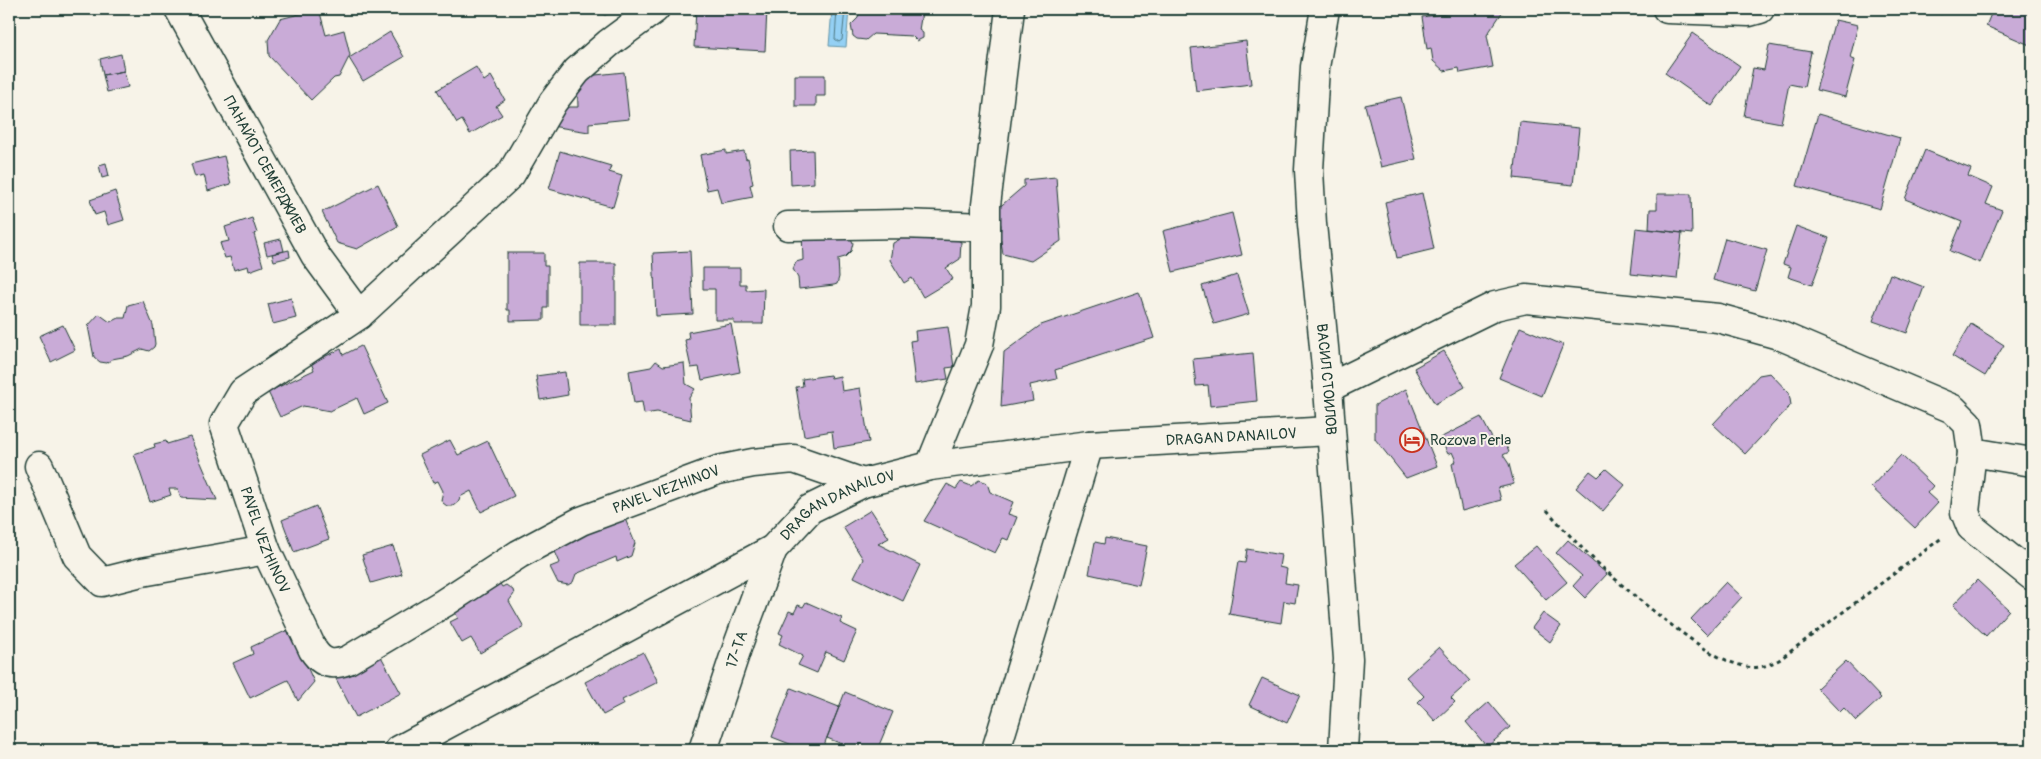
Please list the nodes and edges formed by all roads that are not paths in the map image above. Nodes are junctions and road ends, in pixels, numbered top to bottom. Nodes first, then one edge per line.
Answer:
1 (179, 9) edge
2 (655, 9) edge
3 (1010, 9) edge
4 (1324, 9) edge
5 (1667, 9) edge
6 (1760, 9) edge
7 (788, 226) dead end
8 (986, 227) junction
9 (359, 315) junction
10 (1328, 388) junction
11 (1330, 431) junction
12 (1089, 445) junction
13 (1972, 452) junction
14 (2032, 462) edge
15 (39, 466) dead end
16 (930, 466) junction
17 (863, 484) junction
18 (773, 549) junction
19 (266, 550) junction
20 (2032, 576) edge
21 (399, 750) edge
22 (703, 750) edge
23 (996, 750) edge
24 (1344, 750) edge

1 - 9 street, ПАНАЙОТ СЕМЕРДЖИЕВ
2 - 9 street, PAVEL VEZHINOV
3 - 8 street
4 - 10 street, ВАСИЛ СТОИЛОВ
5 - 6 street
7 - 8 street
8 - 16 street
9 - 19 street, PAVEL VEZHINOV
10 - 11 street, ВАСИЛ СТОИЛОВ
10 - 13 street
11 - 12 street, DRAGAN DANAILOV
11 - 24 street, ВАСИЛ СТОИЛОВ
12 - 16 street, DRAGAN DANAILOV
12 - 23 street
13 - 14 street
13 - 20 street
15 - 19 street
16 - 17 street, DRAGAN DANAILOV
17 - 18 street, DRAGAN DANAILOV
17 - 19 street, PAVEL VEZHINOV
18 - 21 street, DRAGAN DANAILOV
18 - 22 street, 17-ТА

